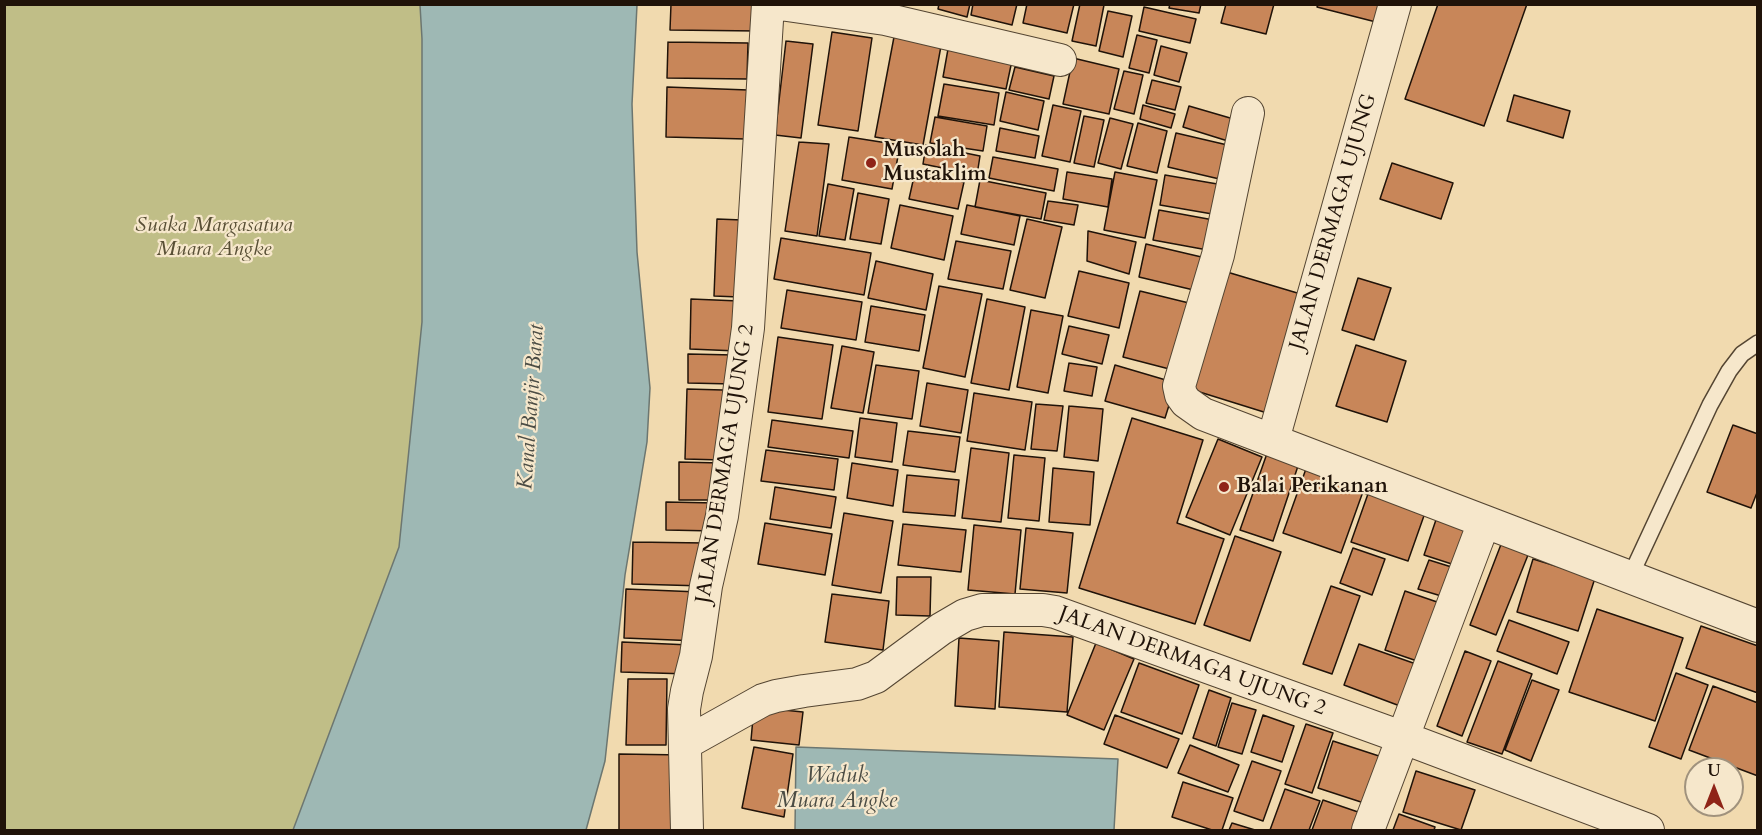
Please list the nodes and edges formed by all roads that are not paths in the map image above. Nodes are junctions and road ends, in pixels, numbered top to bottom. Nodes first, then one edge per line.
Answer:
1 (768, 4) edge
2 (780, 4) edge
3 (1395, 4) edge
4 (1060, 60) dead end
5 (1248, 113) dead end
6 (1758, 343) edge
7 (1273, 440) junction
8 (1484, 522) junction
9 (1630, 577) junction
10 (1758, 626) edge
11 (1404, 738) junction
12 (686, 743) junction
13 (687, 831) edge
14 (1368, 831) edge
15 (1648, 831) edge

1 - 12 street, JALAN DERMAGA UJUNG 2
2 - 4 street
3 - 7 street, JALAN DERMAGA UJUNG
5 - 7 street
6 - 9 lane
7 - 8 street
8 - 9 street
8 - 11 street
9 - 10 street
11 - 12 street, JALAN DERMAGA UJUNG 2
11 - 14 street
11 - 15 street, JALAN DERMAGA UJUNG 2
12 - 13 street, JALAN DERMAGA UJUNG 2

